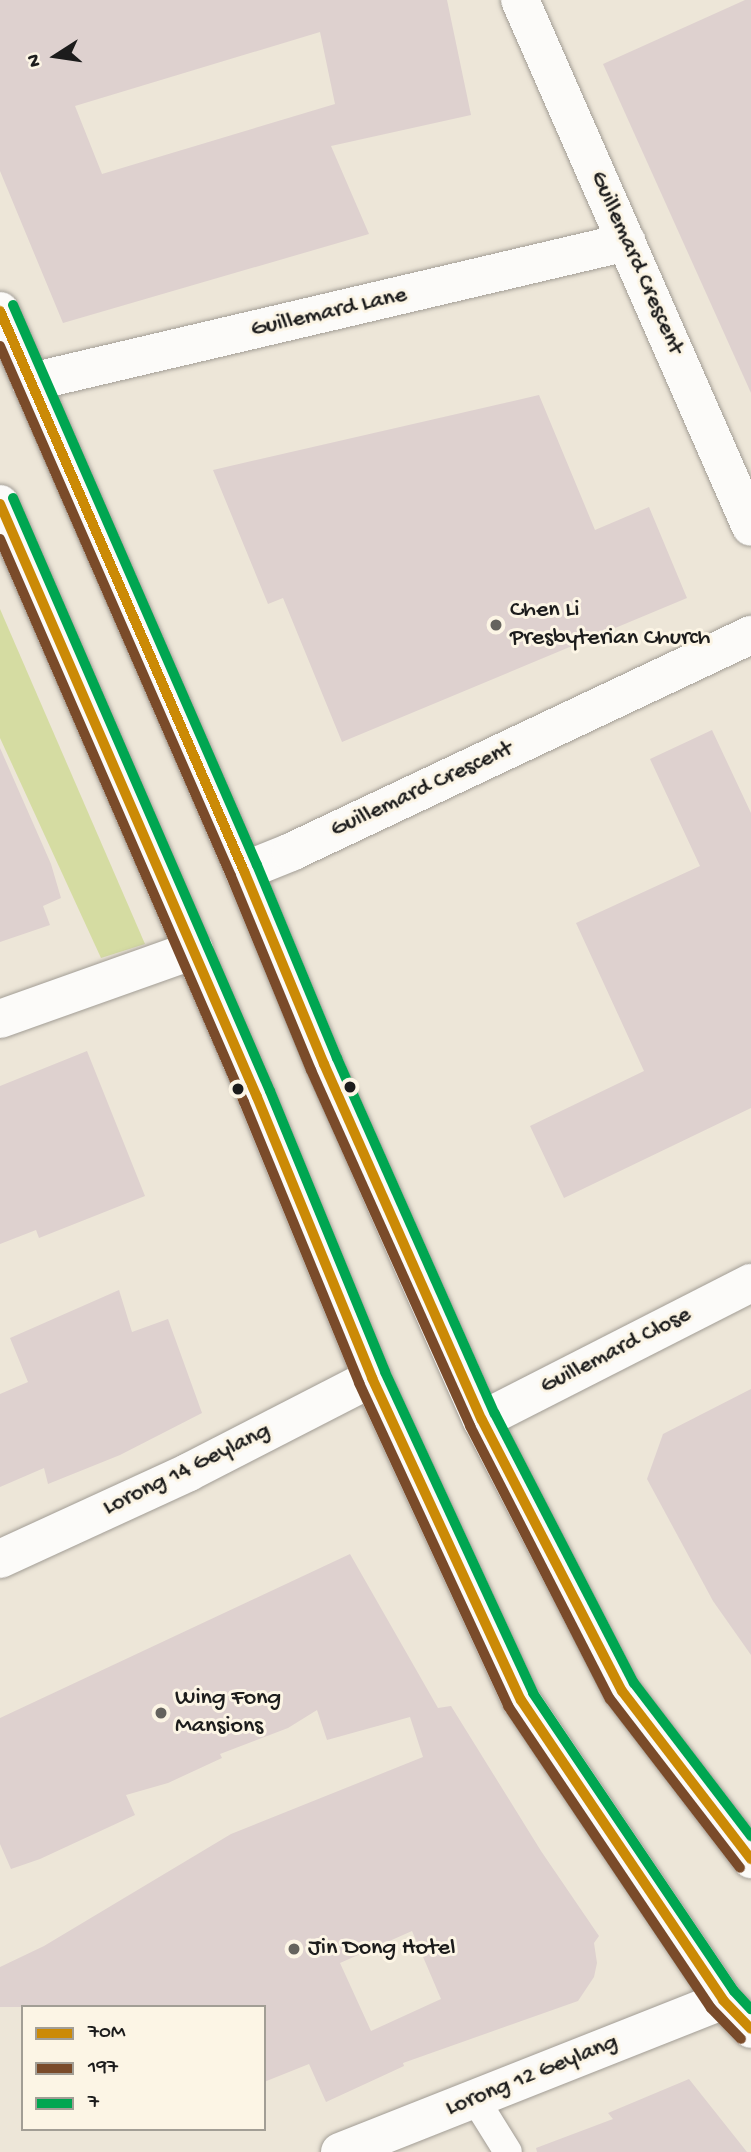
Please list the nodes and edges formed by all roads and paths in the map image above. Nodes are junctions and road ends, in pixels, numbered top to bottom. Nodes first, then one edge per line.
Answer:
1 (520, 0) edge
2 (627, 242) junction
3 (0, 311) edge
4 (31, 382) junction
5 (0, 504) edge
6 (751, 527) edge
7 (751, 635) edge
8 (244, 871) junction
9 (194, 950) junction
10 (0, 1019) edge
11 (751, 1283) edge
12 (372, 1378) junction
13 (482, 1420) junction
14 (0, 1559) edge
15 (751, 1859) edge
16 (723, 2000) junction
17 (751, 2029) edge
18 (475, 2099) junction
19 (340, 2152) edge
20 (508, 2152) edge

1 - 2 main road, Guillemard Crescent
2 - 4 main road, Guillemard Lane
2 - 6 main road, Guillemard Crescent
3 - 4 main road
4 - 8 main road
5 - 9 main road
7 - 8 main road, Guillemard Crescent
8 - 13 main road
9 - 10 main road
9 - 12 main road
11 - 13 main road, Guillemard Close
12 - 14 main road, Lorong 14 Geylang
12 - 16 main road
13 - 15 main road
16 - 17 main road
16 - 18 main road, Lorong 12 Geylang
18 - 19 main road, Lorong 12 Geylang
18 - 20 lane

